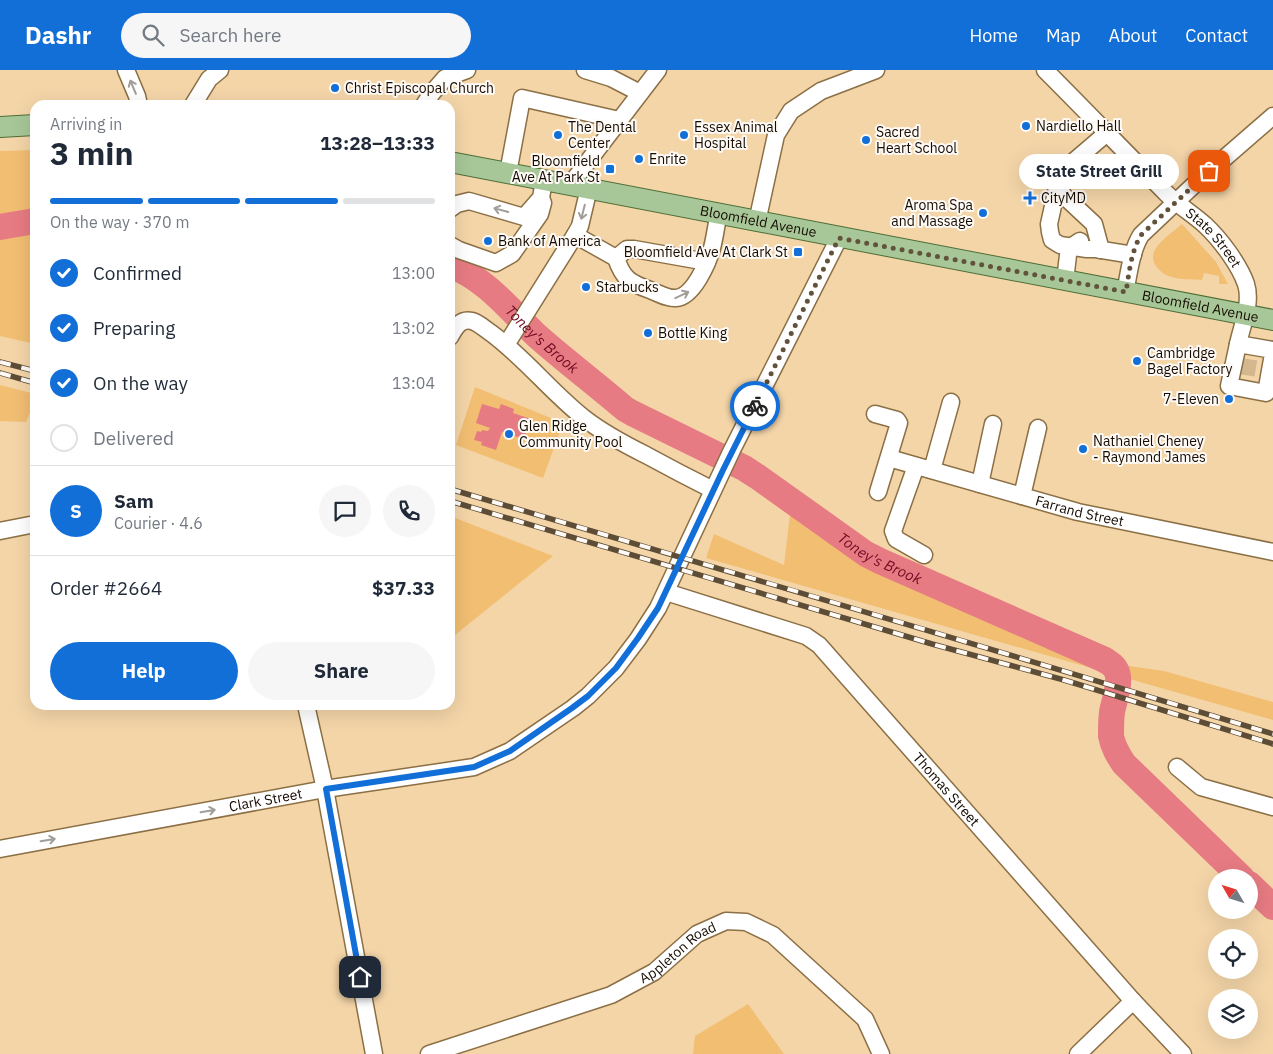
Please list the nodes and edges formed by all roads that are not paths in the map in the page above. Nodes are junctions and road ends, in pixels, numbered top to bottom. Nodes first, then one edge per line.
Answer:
1 (126, 70) edge
2 (220, 70) edge
3 (466, 70) edge
4 (585, 70) edge
5 (658, 70) edge
6 (876, 70) edge
7 (1045, 70) edge
8 (640, 93) junction
9 (138, 100) edge
10 (196, 100) edge
11 (427, 100) edge
12 (1273, 116) edge
13 (619, 120) junction
14 (30, 125) edge
15 (0, 127) edge
16 (1107, 133) junction
17 (455, 163) edge
18 (508, 173) junction
19 (1057, 185) junction
20 (579, 187) junction
21 (542, 189) junction
22 (1175, 202) junction
23 (455, 206) edge
24 (718, 214) junction
25 (758, 222) junction
26 (1096, 232) junction
27 (576, 235) junction
28 (839, 238) junction
29 (1071, 247) junction
30 (455, 248) edge
31 (1101, 250) junction
32 (1134, 254) junction
33 (616, 258) junction
34 (707, 262) junction
35 (1065, 281) junction
36 (1126, 292) junction
37 (1245, 315) junction
38 (1273, 320) edge
39 (455, 329) edge
40 (1238, 344) junction
41 (506, 345) junction
42 (1273, 352) edge
43 (1267, 378) edge
44 (951, 402) dead end
45 (874, 414) dead end
46 (993, 424) dead end
47 (1038, 428) dead end
48 (889, 458) junction
49 (916, 466) junction
50 (932, 470) junction
51 (980, 484) junction
52 (713, 490) junction
53 (878, 492) dead end
54 (1022, 496) junction
55 (30, 525) edge
56 (0, 531) edge
57 (1273, 552) edge
58 (924, 555) dead end
59 (666, 592) junction
60 (307, 710) edge
61 (1176, 767) dead end
62 (326, 789) junction
63 (1273, 807) edge
64 (0, 849) edge
65 (1133, 1001) junction
66 (374, 1054) edge
67 (429, 1054) edge
68 (881, 1054) edge
69 (1078, 1054) edge
70 (1183, 1054) edge

9 -> 1 street
2 - 10 street
3 - 11 street
4 - 8 street
5 - 8 street
6 - 25 street
7 - 16 street, State Street
8 - 13 street
12 - 22 street
13 - 18 street
13 - 20 street
14 - 15 main road
16 - 19 street
16 - 22 street, State Street
17 - 18 main road, Bloomfield Avenue
18 - 21 main road, Bloomfield Avenue
19 - 26 street
19 - 29 street
20 - 21 main road, Bloomfield Avenue
20 - 24 main road, Bloomfield Avenue
20 -> 27 street
21 -> 23 street
21 - 30 street
22 - 32 street
22 - 37 street, State Street
24 - 25 main road, Bloomfield Avenue
24 - 34 street
25 - 28 main road, Bloomfield Avenue
26 - 29 street
26 - 31 street
27 - 33 street
27 - 41 street
28 - 35 main road, Bloomfield Avenue
28 - 52 street, Clark Street
29 - 31 street
29 - 35 street
31 - 32 street
32 - 36 street
33 - 34 street
33 -> 34 street
35 - 36 main road, Bloomfield Avenue
36 - 37 main road, Bloomfield Avenue
37 - 38 main road, Bloomfield Avenue
37 - 40 street, State Street
39 - 41 street
40 - 42 street
40 - 43 street, State Street
41 - 52 street
42 - 43 street
44 - 50 street
45 - 48 street
46 - 51 street
47 - 54 street
48 - 49 street, Farrand Street
48 - 53 street
49 - 50 street, Farrand Street
49 - 58 street
50 - 51 street, Farrand Street
51 - 54 street, Farrand Street
52 - 59 street, Clark Street
54 - 57 street, Farrand Street
55 - 56 street
59 - 62 street, Clark Street
59 - 65 street, Thomas Street
60 - 62 street
61 - 63 street
64 -> 62 street, Clark Street
62 - 66 street
65 - 69 street
65 - 70 street, Thomas Street
67 - 68 street, Appleton Road

